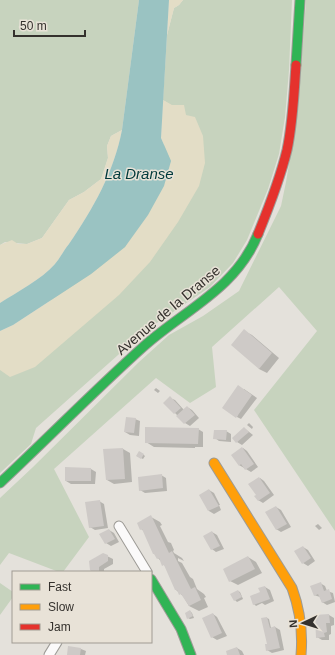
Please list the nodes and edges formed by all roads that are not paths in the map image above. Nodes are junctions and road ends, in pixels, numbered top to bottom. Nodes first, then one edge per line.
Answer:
1 (300, 0) edge
2 (214, 463) dead end
3 (0, 483) edge
4 (119, 526) dead end
5 (146, 571) edge
6 (152, 581) edge
7 (57, 643) edge
8 (49, 655) edge
9 (191, 655) edge
10 (301, 655) edge

1 - 3 main road, Avenue de la Dranse
2 - 10 main road
4 - 5 street
6 - 9 main road
7 - 8 street

